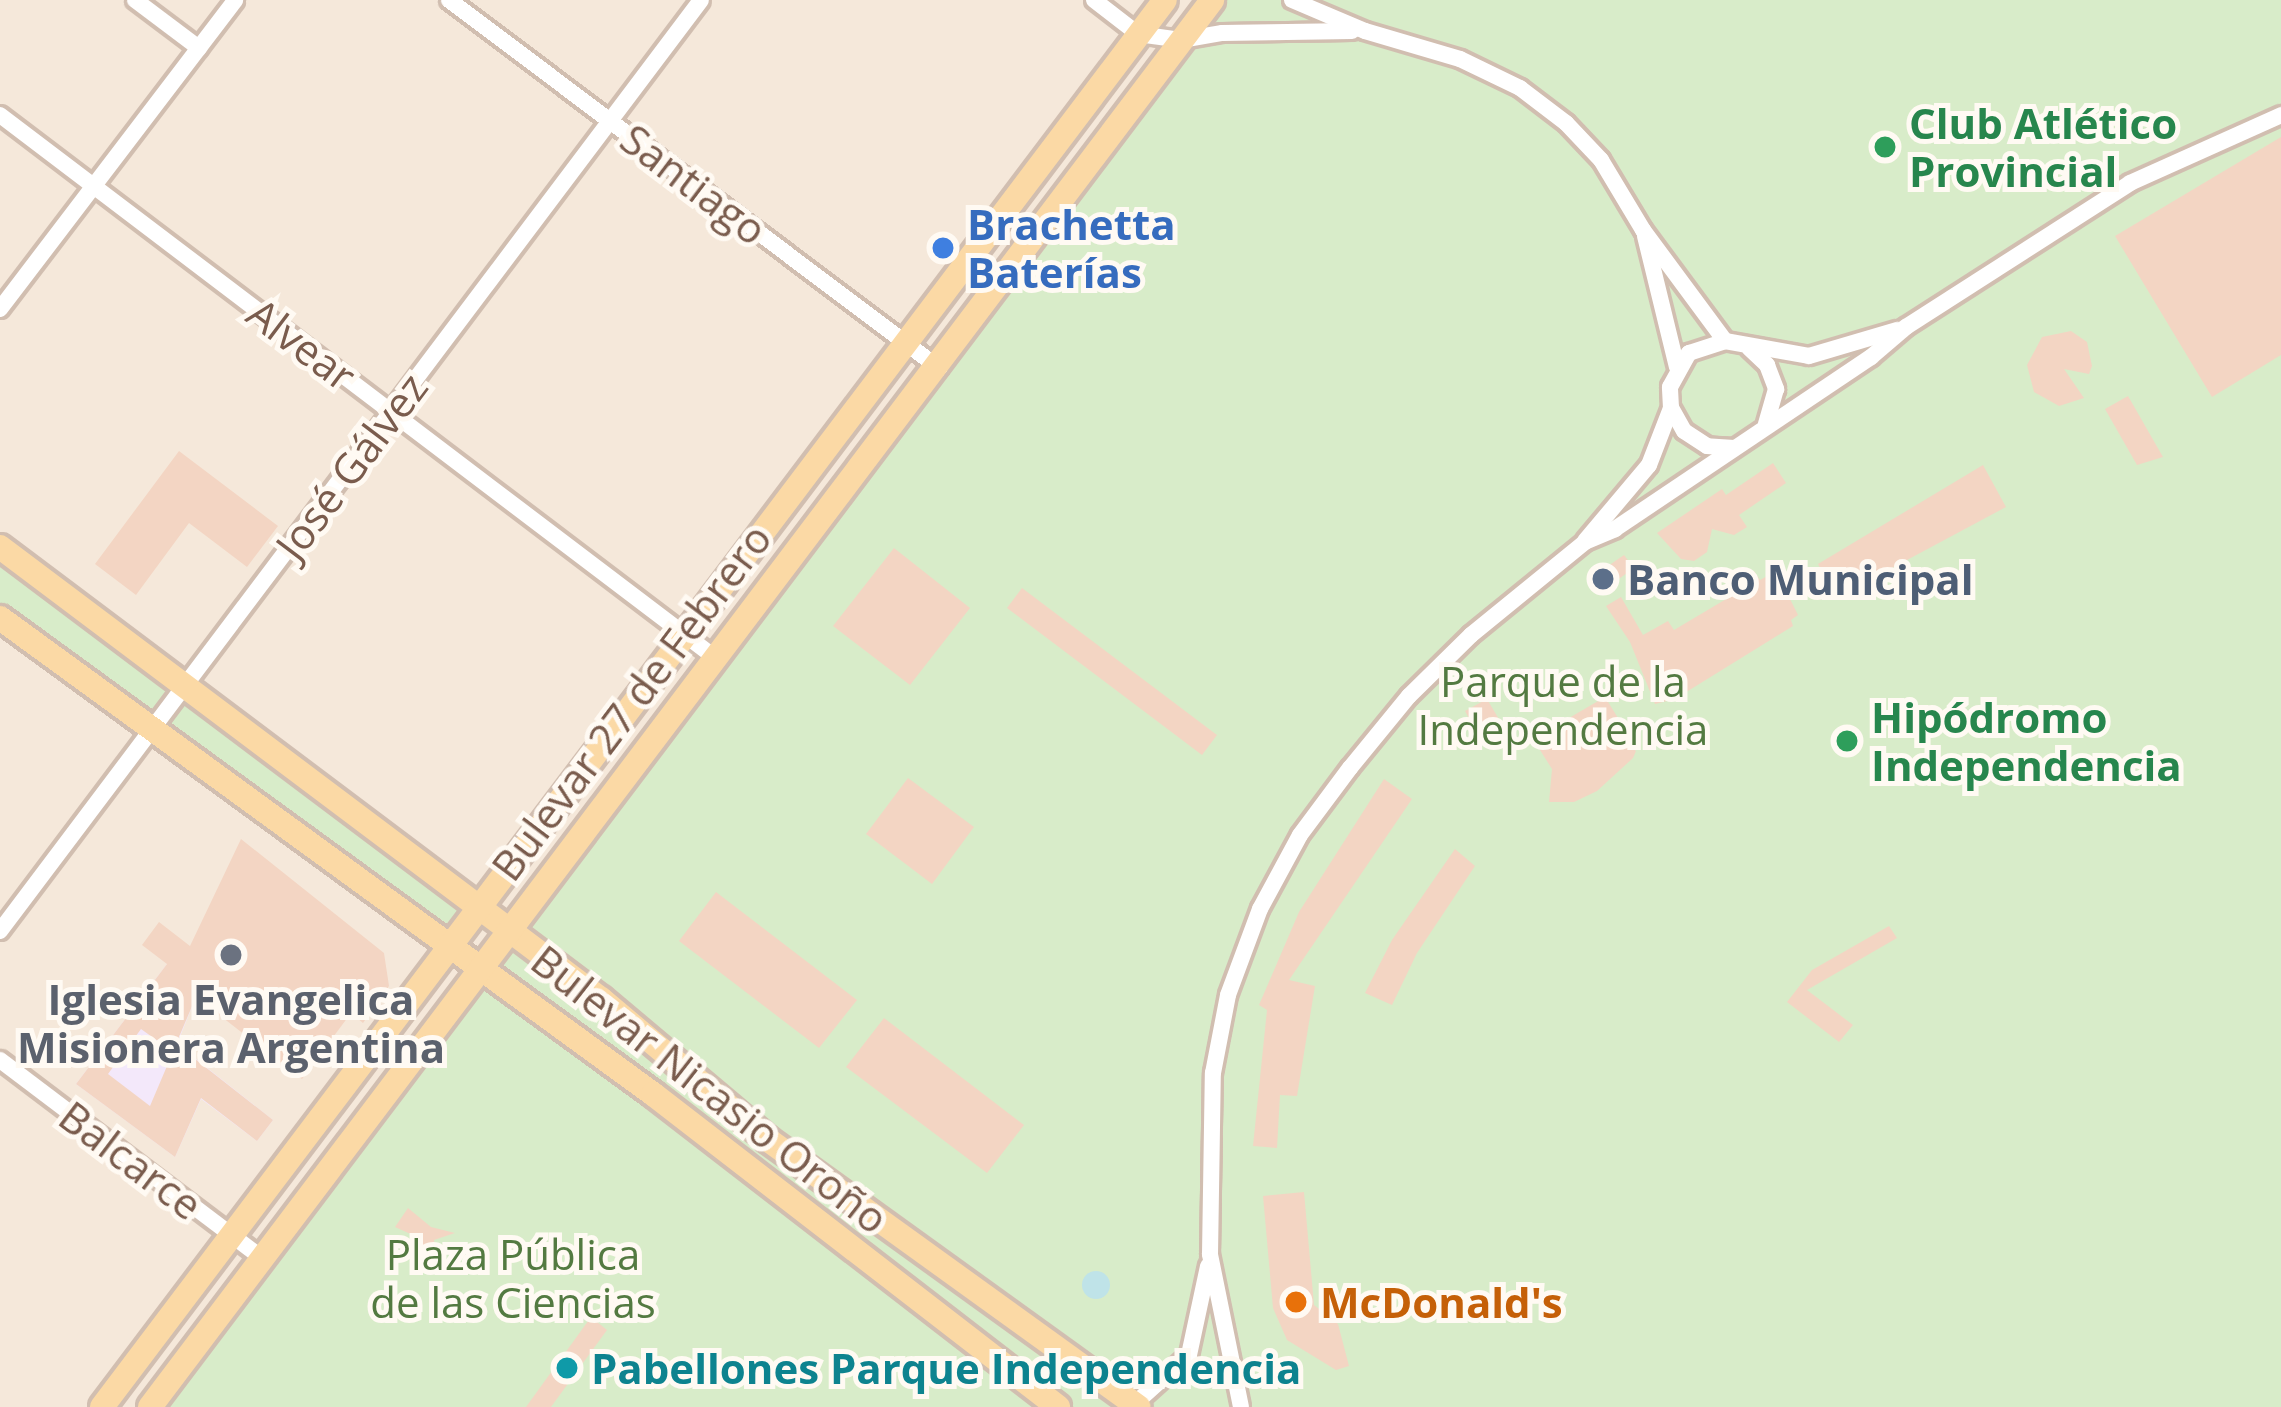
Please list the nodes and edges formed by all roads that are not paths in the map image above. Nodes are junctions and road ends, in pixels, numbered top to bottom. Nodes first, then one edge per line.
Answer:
1 (135, 0) edge
2 (235, 0) edge
3 (449, 0) edge
4 (701, 0) edge
5 (1094, 0) edge
6 (1165, 0) edge
7 (1212, 0) edge
8 (1292, 0) edge
9 (1365, 31) junction
10 (1138, 34) junction
11 (1181, 40) junction
12 (199, 47) junction
13 (0, 115) edge
14 (2281, 116) edge
15 (610, 121) junction
16 (94, 186) junction
17 (1643, 230) junction
18 (0, 309) edge
19 (1906, 327) junction
20 (1725, 341) junction
21 (905, 343) junction
22 (1748, 348) junction
23 (1677, 367) junction
24 (938, 368) junction
25 (1671, 407) junction
26 (392, 411) junction
27 (1764, 428) junction
28 (1735, 448) junction
29 (1585, 542) junction
30 (0, 547) edge
31 (0, 618) edge
32 (684, 633) junction
33 (718, 660) junction
34 (184, 687) junction
35 (153, 729) junction
36 (474, 908) junction
37 (0, 932) edge
38 (510, 934) junction
39 (447, 944) junction
40 (482, 971) junction
41 (0, 1060) edge
42 (230, 1236) junction
43 (1210, 1254) junction
44 (262, 1259) junction
45 (1135, 1406) edge
46 (102, 1407) edge
47 (150, 1407) edge
48 (1058, 1407) edge
49 (1241, 1407) edge

1 - 12 street
2 - 12 street
3 - 15 street, Santiago
4 - 15 street, José Gálvez
5 - 10 street
6 - 10 main road, Bulevar 27 de Febrero
7 - 11 main road, Bulevar 27 de Febrero
8 - 9 street
9 - 11 street
9 - 17 street
10 - 11 street
10 - 21 main road, Bulevar 27 de Febrero
11 - 24 main road, Bulevar 27 de Febrero
12 - 16 street
13 - 16 street, Alvear
14 - 19 street
15 - 21 street, Santiago
15 - 26 street, José Gálvez
16 - 18 street
16 - 26 street, Alvear
17 - 20 street
17 - 23 street
19 - 22 street
19 - 27 street
20 - 22 street
20 - 23 street
21 - 24 street, Santiago
21 - 32 main road, Bulevar 27 de Febrero
22 - 27 street
23 - 25 street
24 - 33 main road, Bulevar 27 de Febrero
25 - 28 street
25 - 29 street
26 - 32 street, Alvear
26 - 34 street, José Gálvez
27 - 28 street
28 - 29 street
29 - 43 street
30 - 34 main road, Bulevar Nicasio Oroño
31 - 35 main road, Bulevar Nicasio Oroño
32 - 33 street, Alvear
32 - 36 main road, Bulevar 27 de Febrero
33 - 38 main road, Bulevar 27 de Febrero
34 - 35 street, José Gálvez
34 - 36 main road, Bulevar Nicasio Oroño
35 - 37 street, José Gálvez
35 - 39 main road, Bulevar Nicasio Oroño
36 - 38 main road, Bulevar Nicasio Oroño
36 - 39 main road, Bulevar 27 de Febrero
38 - 40 main road, Bulevar 27 de Febrero
38 - 45 main road, Bulevar Nicasio Oroño
39 - 40 main road, Bulevar Nicasio Oroño
39 - 42 main road, Bulevar 27 de Febrero
40 - 44 main road, Bulevar 27 de Febrero
40 - 48 main road, Bulevar Nicasio Oroño
41 - 42 street, Balcarce
42 - 44 street, Balcarce
42 - 46 main road, Bulevar 27 de Febrero
43 - 45 street
43 - 49 street
44 - 47 main road, Bulevar 27 de Febrero

